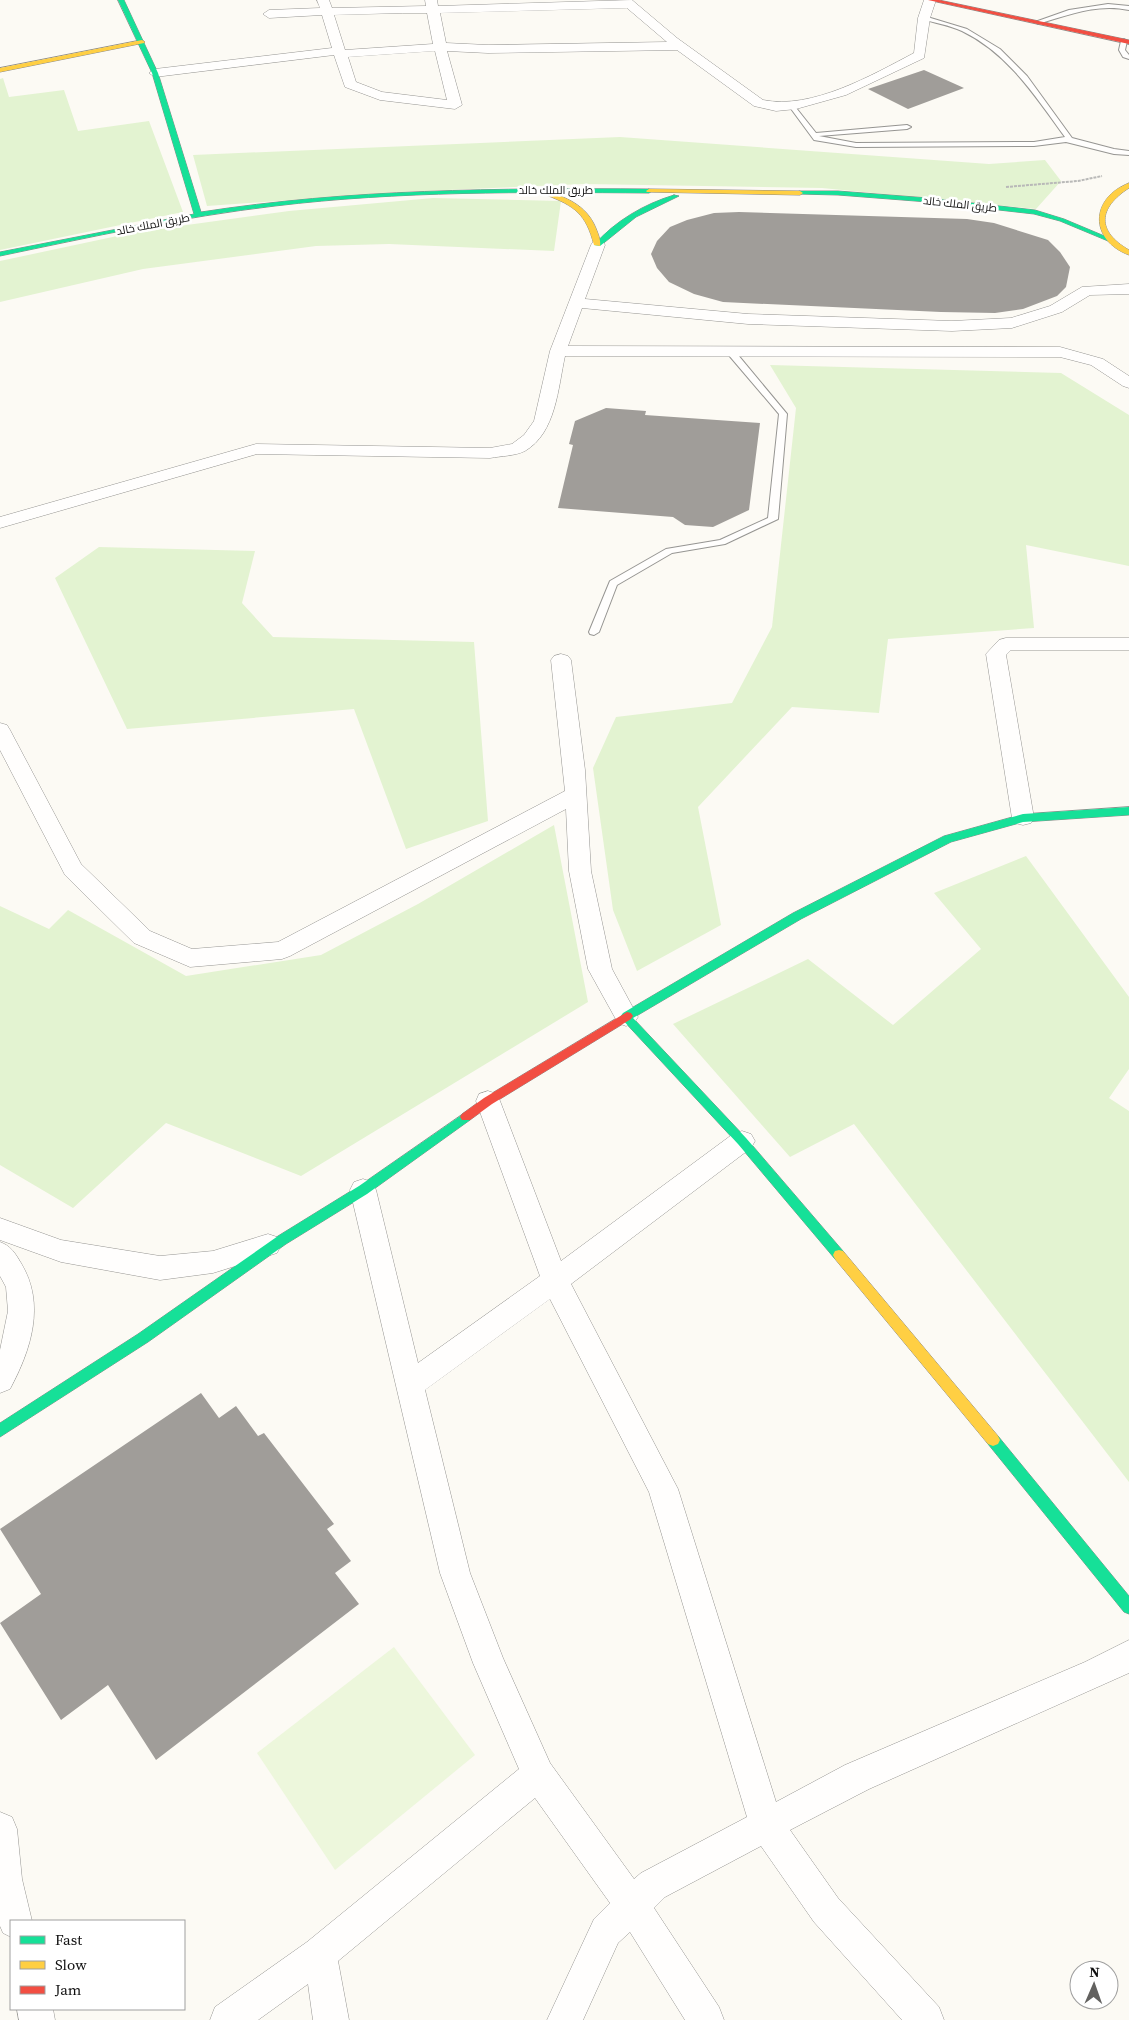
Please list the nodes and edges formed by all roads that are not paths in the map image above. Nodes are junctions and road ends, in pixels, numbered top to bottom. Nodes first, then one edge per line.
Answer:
1 (121, 0) edge
2 (930, 0) edge
3 (626, 2) edge
4 (324, 5) edge
5 (432, 5) edge
6 (1129, 8) edge
7 (269, 14) dead end
8 (924, 18) junction
9 (1038, 22) junction
10 (1126, 41) edge
11 (142, 42) junction
12 (440, 46) junction
13 (679, 46) junction
14 (339, 53) junction
15 (1129, 57) edge
16 (0, 70) edge
17 (155, 74) junction
18 (791, 105) junction
19 (907, 127) dead end
20 (814, 134) junction
21 (1070, 140) junction
22 (1129, 153) edge
23 (1129, 185) edge
24 (534, 190) junction
25 (741, 192) junction
26 (198, 215) junction
27 (1110, 240) junction
28 (598, 246) junction
29 (1129, 253) edge
30 (0, 254) edge
31 (1129, 289) edge
32 (577, 302) junction
33 (558, 351) junction
34 (730, 351) junction
35 (1129, 383) edge
36 (0, 523) edge
37 (594, 632) dead end
38 (1129, 644) edge
39 (561, 660) dead end
40 (0, 730) edge
41 (576, 795) junction
42 (1129, 811) edge
43 (1023, 818) junction
44 (626, 1017) junction
45 (488, 1101) junction
46 (742, 1141) junction
47 (363, 1190) junction
48 (0, 1229) edge
49 (282, 1240) junction
50 (0, 1253) edge
51 (555, 1281) junction
52 (0, 1380) edge
53 (410, 1385) junction
54 (0, 1430) edge
55 (1129, 1607) edge
56 (1129, 1656) edge
57 (538, 1775) junction
58 (766, 1824) junction
59 (0, 1829) edge
60 (633, 1906) junction
61 (15, 1920) edge
62 (319, 1954) junction
63 (228, 2020) edge
64 (331, 2020) edge
65 (565, 2020) edge
66 (706, 2020) edge
67 (926, 2020) edge

1 - 11 street
2 - 8 street
2 - 9 street
3 - 5 street
3 - 13 street
4 - 5 street
4 - 7 street
4 - 14 street
5 - 12 street
6 - 9 lane
8 - 18 street
8 - 21 lane
9 - 10 street
10 - 15 lane
11 - 16 street
11 - 17 street
12 - 13 street
12 - 14 street
12 - 14 street
13 - 18 street
14 - 17 street
17 - 26 street
18 - 20 lane
19 - 20 lane
20 - 21 lane
21 - 22 lane
23 - 27 street
24 - 25 street, طريق الملك خالد
24 - 26 street, طريق الملك خالد
24 - 28 street
25 - 27 street, طريق الملك خالد
25 - 28 street
26 - 30 street, طريق الملك خالد
27 - 29 street, طريق الملك خالد
28 - 32 street
31 - 32 street
32 - 33 street
33 - 34 street
33 - 36 street
34 - 35 street
34 - 37 lane
38 - 43 street
39 - 41 street
40 - 41 street
41 - 44 street
42 - 43 street
43 - 44 street
44 - 45 street
44 - 46 street
45 - 47 street
45 - 51 street
46 - 51 street
46 - 55 street
47 - 49 street
47 - 53 street
48 - 49 street
49 - 54 street
50 - 52 street
51 - 53 street
51 - 58 street
53 - 57 street
56 - 58 street
57 - 60 street
57 - 62 street
58 - 60 street
58 - 67 street
59 - 61 street
60 - 65 street
60 - 66 street
62 - 63 street
62 - 64 street

